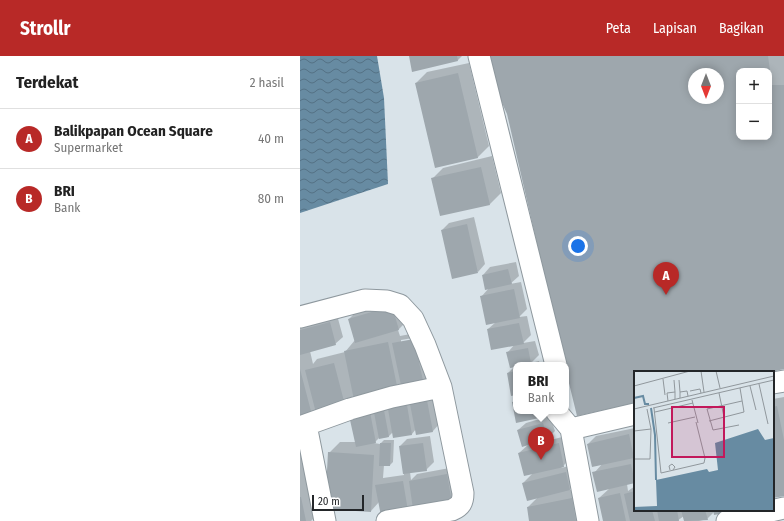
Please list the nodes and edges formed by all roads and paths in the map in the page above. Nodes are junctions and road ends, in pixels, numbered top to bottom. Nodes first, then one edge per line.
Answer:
1 (470, 56) edge
2 (479, 56) edge
3 (300, 317) edge
4 (544, 362) edge
5 (555, 362) edge
6 (784, 381) edge
7 (774, 383) edge
8 (441, 388) junction
9 (558, 414) edge
10 (634, 414) edge
11 (303, 426) edge
12 (571, 429) junction
13 (784, 508) edge
14 (774, 510) edge
15 (771, 511) edge
16 (325, 521) edge
17 (387, 521) edge
18 (588, 521) edge
19 (727, 521) edge

1 - 4 street
2 - 5 street
3 - 8 street
6 - 7 street
8 - 11 street
8 - 17 street
9 - 12 street
10 - 12 street
11 - 16 street
12 - 18 street
13 - 14 street
15 - 19 street

